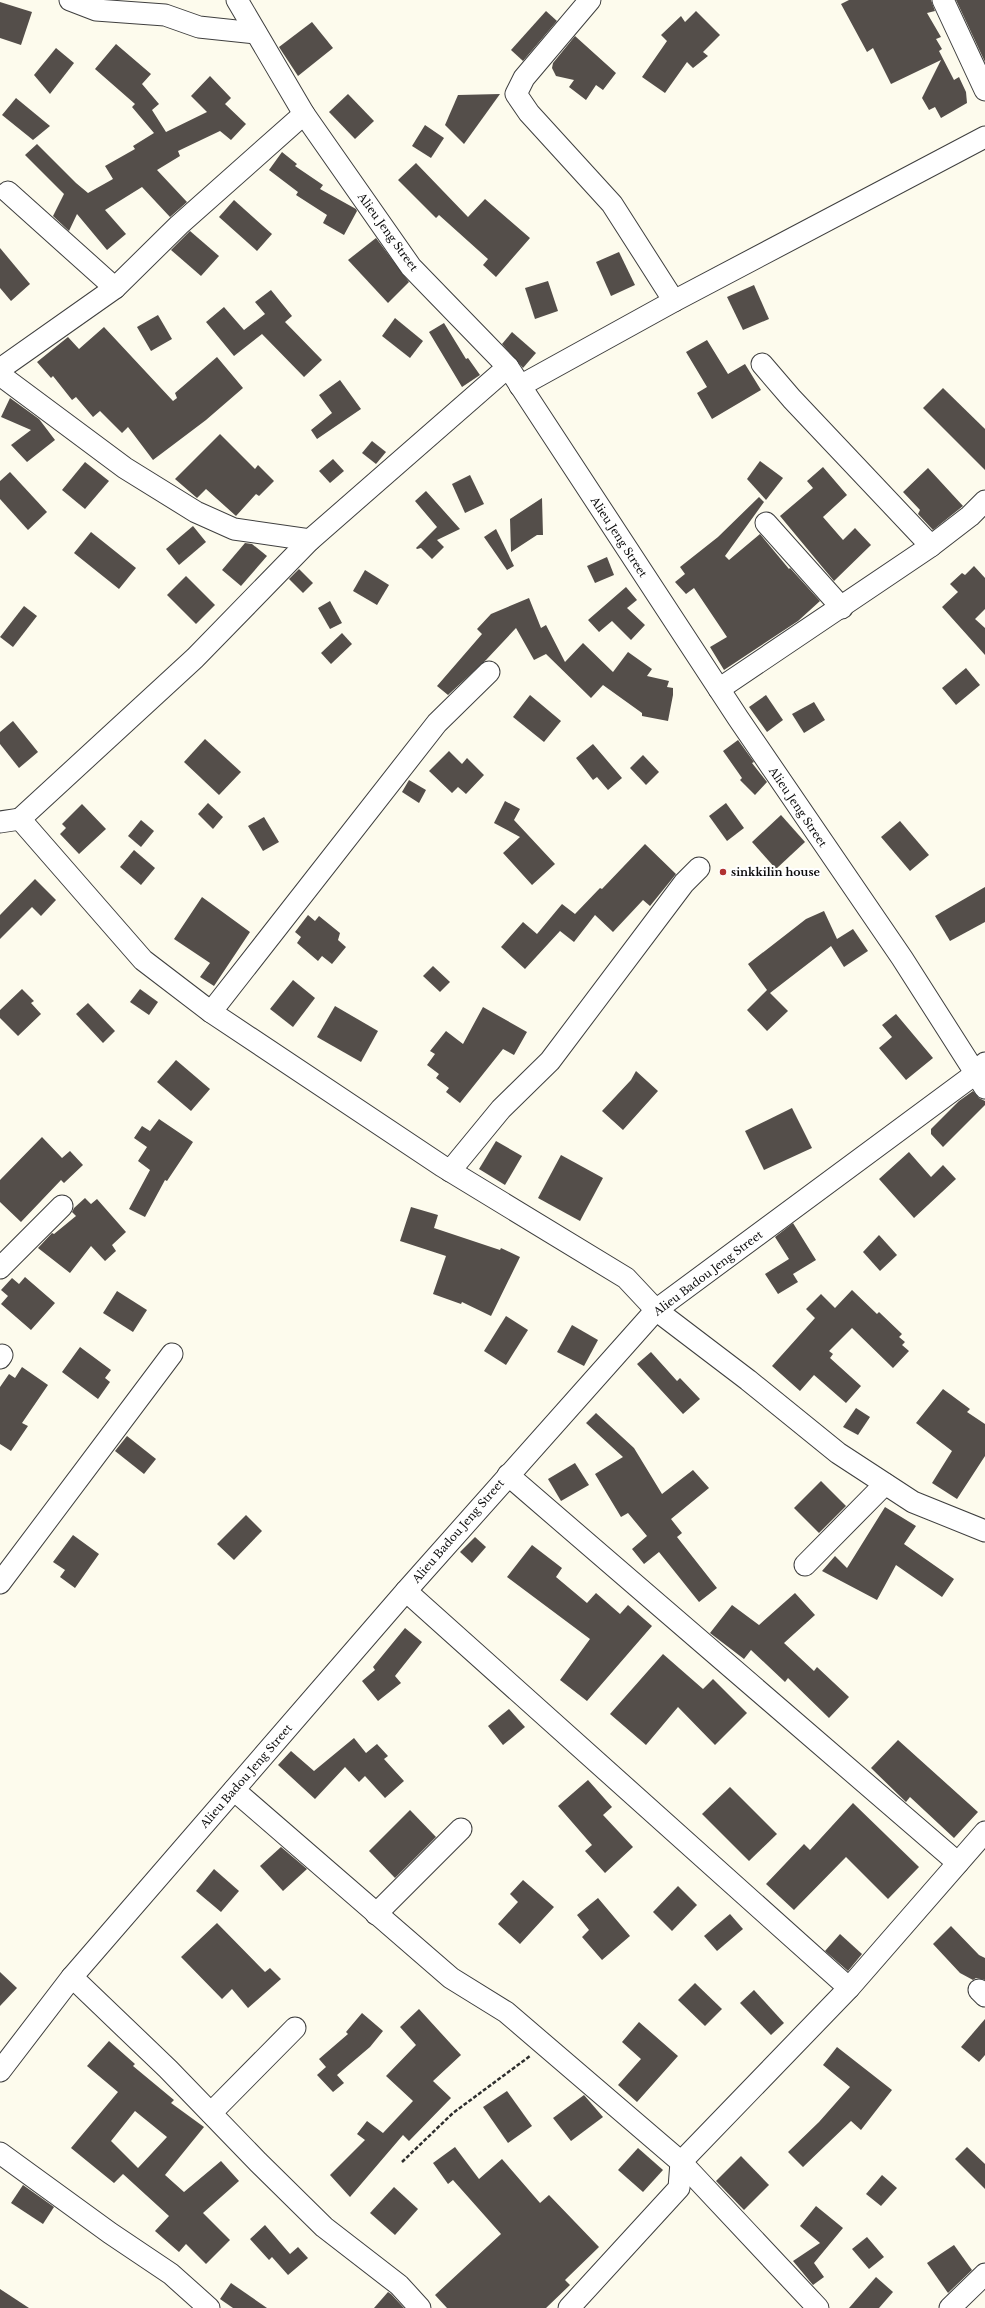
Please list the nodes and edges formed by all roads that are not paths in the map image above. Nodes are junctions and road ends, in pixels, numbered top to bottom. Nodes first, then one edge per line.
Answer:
1 (70, 0) edge
2 (236, 0) edge
3 (590, 0) edge
4 (943, 0) edge
5 (256, 33) junction
6 (985, 90) edge
7 (304, 114) junction
8 (985, 137) edge
9 (8, 192) dead end
10 (116, 288) junction
11 (674, 301) junction
12 (762, 364) dead end
13 (508, 367) junction
14 (0, 370) edge
15 (0, 375) edge
16 (520, 386) junction
17 (985, 501) edge
18 (766, 523) dead end
19 (310, 540) junction
20 (931, 546) junction
21 (842, 608) junction
22 (489, 672) dead end
23 (719, 689) junction
24 (10, 821) edge
25 (699, 868) dead end
26 (212, 1012) junction
27 (982, 1075) edge
28 (450, 1171) junction
29 (62, 1206) dead end
30 (0, 1268) edge
31 (656, 1310) junction
32 (172, 1354) dead end
33 (508, 1475) junction
34 (885, 1484) junction
35 (985, 1531) edge
36 (805, 1565) dead end
37 (0, 1583) edge
38 (406, 1591) junction
39 (234, 1790) junction
40 (460, 1829) dead end
41 (985, 1832) edge
42 (958, 1863) junction
43 (376, 1914) junction
44 (72, 1977) junction
45 (849, 1988) junction
46 (295, 2028) dead end
47 (0, 2071) edge
48 (212, 2113) junction
49 (0, 2153) edge
50 (681, 2162) junction
51 (984, 2276) edge
52 (209, 2308) edge
53 (420, 2308) edge
54 (569, 2308) edge
55 (818, 2308) edge
56 (950, 2308) edge

1 - 5 street
2 - 5 street, Alieu Jeng Street
3 - 11 street
4 - 6 street
5 - 7 street, Alieu Jeng Street
7 - 10 street
7 - 13 street, Alieu Jeng Street
8 - 11 street
9 - 10 street
10 - 14 street
11 - 16 street
12 - 20 street
13 - 16 street, Alieu Jeng Street
13 - 19 street
15 - 19 street
16 - 23 street, Alieu Jeng Street
17 - 20 street
18 - 21 street
19 - 24 street
20 - 21 street
21 - 23 street
22 - 26 street
23 - 27 street, Alieu Jeng Street
24 - 26 street
25 - 28 street
26 - 28 street
27 - 31 street, Alieu Badou Jeng Street
28 - 31 street
29 - 30 street
31 - 33 street, Alieu Badou Jeng Street
31 - 34 street
32 - 37 street
33 - 38 street, Alieu Badou Jeng Street
33 - 42 street
34 - 35 street
34 - 36 street
38 - 39 street, Alieu Badou Jeng Street
38 - 45 street
39 - 43 street
39 - 44 street, Alieu Badou Jeng Street
40 - 43 street
41 - 42 street
42 - 45 street
43 - 50 street
44 - 47 street, Alieu Badou Jeng Street
44 - 48 street
45 - 50 street
46 - 48 street
48 - 53 street
49 - 52 street
50 - 54 street
50 - 55 street
51 - 56 street

